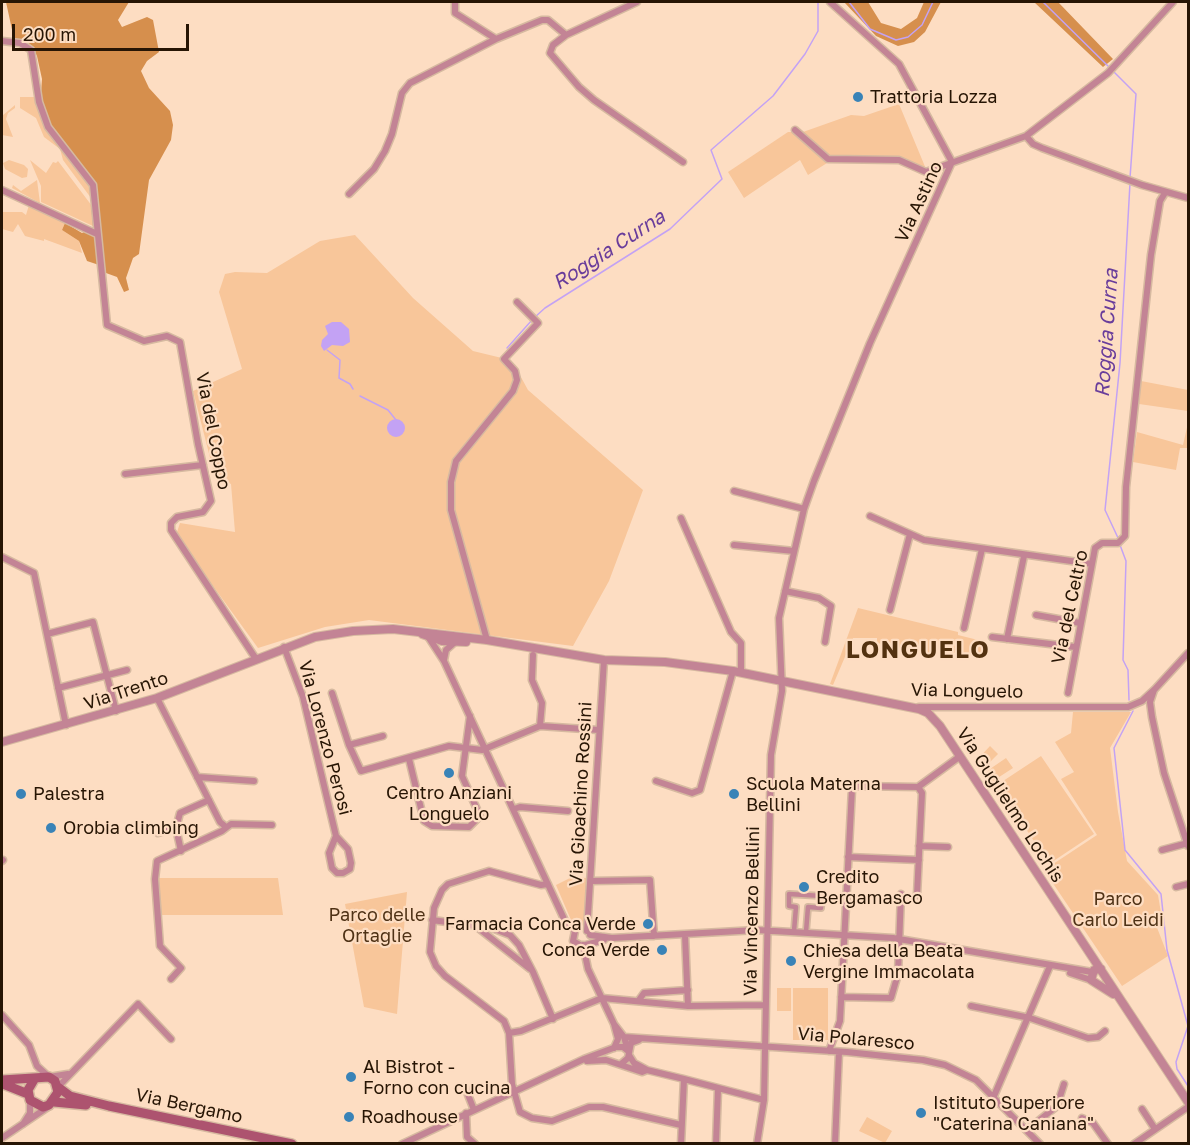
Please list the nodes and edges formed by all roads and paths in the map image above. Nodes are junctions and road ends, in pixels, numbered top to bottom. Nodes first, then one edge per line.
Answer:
1 (455, 2) edge
2 (637, 2) edge
3 (830, 2) edge
4 (1173, 2) edge
5 (566, 35) junction
6 (496, 39) junction
7 (2, 41) edge
8 (795, 130) dead end
9 (1026, 136) junction
10 (683, 162) dead end
11 (952, 162) junction
12 (2, 190) edge
13 (1166, 193) junction
14 (349, 194) dead end
15 (1188, 198) edge
16 (97, 234) junction
17 (517, 302) dead end
18 (203, 465) junction
19 (125, 474) dead end
20 (734, 491) dead end
21 (804, 509) junction
22 (870, 516) dead end
23 (681, 518) dead end
24 (910, 534) junction
25 (734, 545) dead end
26 (982, 549) junction
27 (794, 551) junction
28 (1024, 556) junction
29 (2, 557) edge
30 (1092, 564) junction
31 (785, 591) junction
32 (890, 610) dead end
33 (1036, 615) dead end
34 (1080, 623) junction
35 (963, 628) dead end
36 (416, 630) junction
37 (46, 634) junction
38 (992, 637) dead end
39 (429, 638) junction
40 (473, 639) junction
41 (1007, 639) junction
42 (487, 640) junction
43 (454, 642) junction
44 (825, 642) dead end
45 (506, 643) junction
46 (284, 647) junction
47 (1075, 647) junction
48 (1188, 654) edge
49 (533, 655) dead end
50 (256, 659) junction
51 (604, 660) junction
52 (444, 661) junction
53 (127, 669) dead end
54 (737, 671) junction
55 (106, 675) junction
56 (780, 680) junction
57 (58, 688) junction
58 (1155, 689) junction
59 (332, 693) dead end
60 (1068, 693) dead end
61 (157, 698) junction
62 (912, 707) junction
63 (953, 709) junction
64 (116, 712) junction
65 (470, 716) junction
66 (66, 725) junction
67 (540, 726) junction
68 (940, 726) junction
69 (599, 730) junction
70 (383, 736) dead end
71 (2, 742) edge
72 (349, 745) junction
73 (464, 748) junction
74 (486, 748) junction
75 (959, 757) junction
76 (409, 759) junction
77 (197, 777) junction
78 (254, 781) dead end
79 (656, 781) dead end
80 (918, 787) junction
81 (209, 800) junction
82 (514, 810) junction
83 (568, 811) dead end
84 (272, 825) dead end
85 (226, 827) junction
86 (176, 828) junction
87 (158, 833) dead end
88 (336, 836) junction
89 (1188, 844) edge
90 (919, 846) junction
91 (948, 847) dead end
92 (181, 850) junction
93 (1162, 850) dead end
94 (848, 857) junction
95 (918, 860) junction
96 (591, 881) junction
97 (548, 884) junction
98 (1188, 884) edge
99 (1176, 887) dead end
100 (901, 894) dead end
101 (917, 895) dead end
102 (432, 920) junction
103 (475, 925) junction
104 (766, 930) junction
105 (575, 931) junction
106 (794, 931) junction
107 (806, 932) junction
108 (589, 933) junction
109 (685, 935) junction
110 (844, 935) junction
111 (654, 936) junction
112 (612, 938) junction
113 (900, 939) junction
114 (586, 944) junction
115 (1052, 967) junction
116 (533, 972) junction
117 (1097, 975) junction
118 (171, 979) dead end
119 (688, 990) junction
120 (841, 997) junction
121 (602, 998) junction
122 (639, 1000) junction
123 (764, 1005) junction
124 (688, 1006) junction
125 (971, 1006) dead end
126 (2, 1015) edge
127 (1030, 1018) junction
128 (553, 1019) junction
129 (614, 1024) junction
130 (1105, 1031) dead end
131 (509, 1033) junction
132 (624, 1037) junction
133 (171, 1040) dead end
134 (640, 1040) junction
135 (763, 1048) junction
136 (613, 1049) junction
137 (829, 1052) junction
138 (839, 1052) junction
139 (628, 1053) junction
140 (583, 1061) junction
141 (617, 1064) junction
142 (37, 1066) junction
143 (647, 1070) junction
144 (68, 1074) junction
145 (49, 1077) junction
146 (35, 1078) junction
147 (684, 1079) junction
148 (2, 1082) edge
149 (1064, 1084) dead end
150 (465, 1086) dead end
151 (58, 1087) junction
152 (718, 1089) junction
153 (513, 1092) junction
154 (1186, 1094) edge
155 (994, 1096) junction
156 (29, 1097) junction
157 (764, 1100) junction
158 (1188, 1102) edge
159 (52, 1104) junction
160 (110, 1106) junction
161 (1188, 1107) edge
162 (1142, 1109) dead end
163 (474, 1110) junction
164 (466, 1113) junction
165 (1082, 1118) dead end
166 (23, 1125) junction
167 (681, 1125) junction
168 (1155, 1129) junction
169 (1027, 1130) junction
170 (2, 1138) edge
171 (261, 1138) junction
172 (405, 1142) edge
173 (276, 1143) edge
174 (292, 1143) edge
175 (475, 1143) edge
176 (681, 1143) edge
177 (716, 1143) edge
178 (757, 1143) edge
179 (835, 1143) edge
180 (1040, 1143) edge
181 (1108, 1143) edge
182 (1134, 1143) edge

1 - 6 street
2 - 5 street
3 - 11 street
4 - 9 street, Via Astino
5 - 6 street
5 - 10 street
6 - 14 street
7 - 16 street
8 - 11 street
9 - 11 street, Via Astino
9 - 13 street
11 - 21 street, Via Astino
12 - 16 street
13 - 15 street
13 - 30 street, Via del Celtro
16 - 18 street, Via del Coppo
17 - 42 street
18 - 19 street
18 - 50 street, Via del Coppo
20 - 21 street
21 - 27 street, Via Astino
22 - 24 street
23 - 54 street
24 - 26 street
24 - 32 street
25 - 27 street
26 - 28 street
26 - 35 street
27 - 31 street, Via Astino
28 - 30 street
28 - 41 street
29 - 37 street
30 - 34 street, Via del Celtro
31 - 44 street
31 - 56 street, Via Astino
33 - 34 street
34 - 47 street, Via del Celtro
36 - 39 street
36 - 40 street, Via Longuelo
36 - 46 street, Via Longuelo
37 - 55 street
37 - 57 street
38 - 41 street
39 - 43 street, Via Longuelo
39 - 52 street
40 - 42 street, Via Longuelo
40 - 43 street
41 - 47 street
42 - 45 street, Via Longuelo
43 - 45 street, Via Longuelo
43 - 52 street
45 - 51 street, Via Longuelo
46 - 50 street, Via Longuelo
46 - 88 street, Via Lorenzo Perosi
47 - 60 street, Via del Celtro
48 - 58 street, Via Longuelo
49 - 67 street
50 - 61 street, Via Trento
51 - 54 street, Via Longuelo
51 - 69 street, Via Gioachino Rossini
52 - 65 street
53 - 55 street
54 - 56 street, Via Longuelo
54 - 79 street
55 - 57 street
55 - 64 street
56 - 62 street, Via Longuelo
56 - 104 street, Via Vincenzo Bellini
57 - 66 street
58 - 63 street, Via Longuelo
58 - 89 street
59 - 72 street
61 - 64 street, Via Trento
61 - 77 street
62 - 63 street, Via Longuelo
62 - 68 street, Via Guglielmo Lochis
63 - 68 street
64 - 66 street, Via Trento
65 - 73 street
65 - 74 street
66 - 71 street, Via Trento
67 - 69 street
67 - 74 street
68 - 75 street, Via Guglielmo Lochis
69 - 96 street, Via Gioachino Rossini
70 - 72 street
72 - 76 street
73 - 74 street
73 - 76 street
73 - 76 street
74 - 82 street
75 - 80 street
75 - 117 street, Via Guglielmo Lochis
77 - 78 street
77 - 81 street
80 - 90 street
80 - 94 street
81 - 85 street
81 - 86 street
82 - 83 street
82 - 97 street
84 - 85 street
85 - 92 street
86 - 87 street
86 - 92 street
88 - 88 street, Via Lorenzo Perosi
89 - 93 street
90 - 91 street
90 - 95 street
92 - 118 street
94 - 95 street
94 - 110 street
95 - 101 street
96 - 108 street, Via Gioachino Rossini
96 - 111 street
97 - 102 street
97 - 105 street
98 - 99 street
100 - 113 street
102 - 103 street
102 - 131 street
103 - 116 street
103 - 116 street
104 - 106 street
104 - 109 street
104 - 123 street, Via Vincenzo Bellini
105 - 108 street
105 - 114 street
106 - 107 street
106 - 107 street
107 - 110 street
108 - 112 street
108 - 114 street, Via Gioachino Rossini
109 - 111 street
109 - 119 street
110 - 113 street
110 - 120 street
111 - 112 street
112 - 114 street
113 - 115 street
113 - 120 street
114 - 121 street
115 - 117 street
115 - 127 street
116 - 128 street
117 - 154 street, Via Guglielmo Lochis
119 - 122 street
119 - 124 street
120 - 137 street
121 - 122 street
121 - 128 street
121 - 129 street
122 - 124 street
123 - 124 street
123 - 135 street, Via Vincenzo Bellini
125 - 127 street
126 - 142 street
127 - 130 street
127 - 155 street
128 - 131 street
129 - 132 street
129 - 136 street
131 - 153 street
132 - 134 street, Via Polaresco
132 - 139 street
133 - 144 street
134 - 135 street, Via Polaresco
134 - 139 street
135 - 137 street, Via Polaresco
135 - 157 street, Via Vincenzo Bellini
136 - 139 street
136 - 140 street
136 - 141 street
137 - 138 street, Via Polaresco
138 - 155 street, Via Polaresco
138 - 179 street
139 - 141 street
139 - 143 street
140 - 141 street
140 - 153 street
141 - 143 street
142 - 145 street
142 - 146 street
143 - 147 street
144 - 145 street
144 - 151 street
145 - 146 main road
145 - 151 main road
146 - 148 main road
146 - 156 main road
147 - 152 street
147 - 167 street
148 - 156 main road
149 - 169 street
150 - 163 street
151 - 159 main road
151 - 160 main road, Via Bergamo
152 - 157 street
152 - 177 street
153 - 163 street
153 - 167 street
154 - 158 street
155 - 169 street, Via Polaresco
156 - 159 main road
156 - 166 street
157 - 178 street, Via Vincenzo Bellini
159 - 160 main road, Via Bergamo
159 - 166 street
160 - 171 main road, Via Bergamo
161 - 168 street
162 - 168 street
163 - 164 street
164 - 172 street
164 - 175 street
165 - 181 street
166 - 170 street
167 - 176 street
168 - 182 street
169 - 180 street, Via Polaresco
171 - 173 main road, Via Bergamo
171 - 174 main road, Via Bergamo

